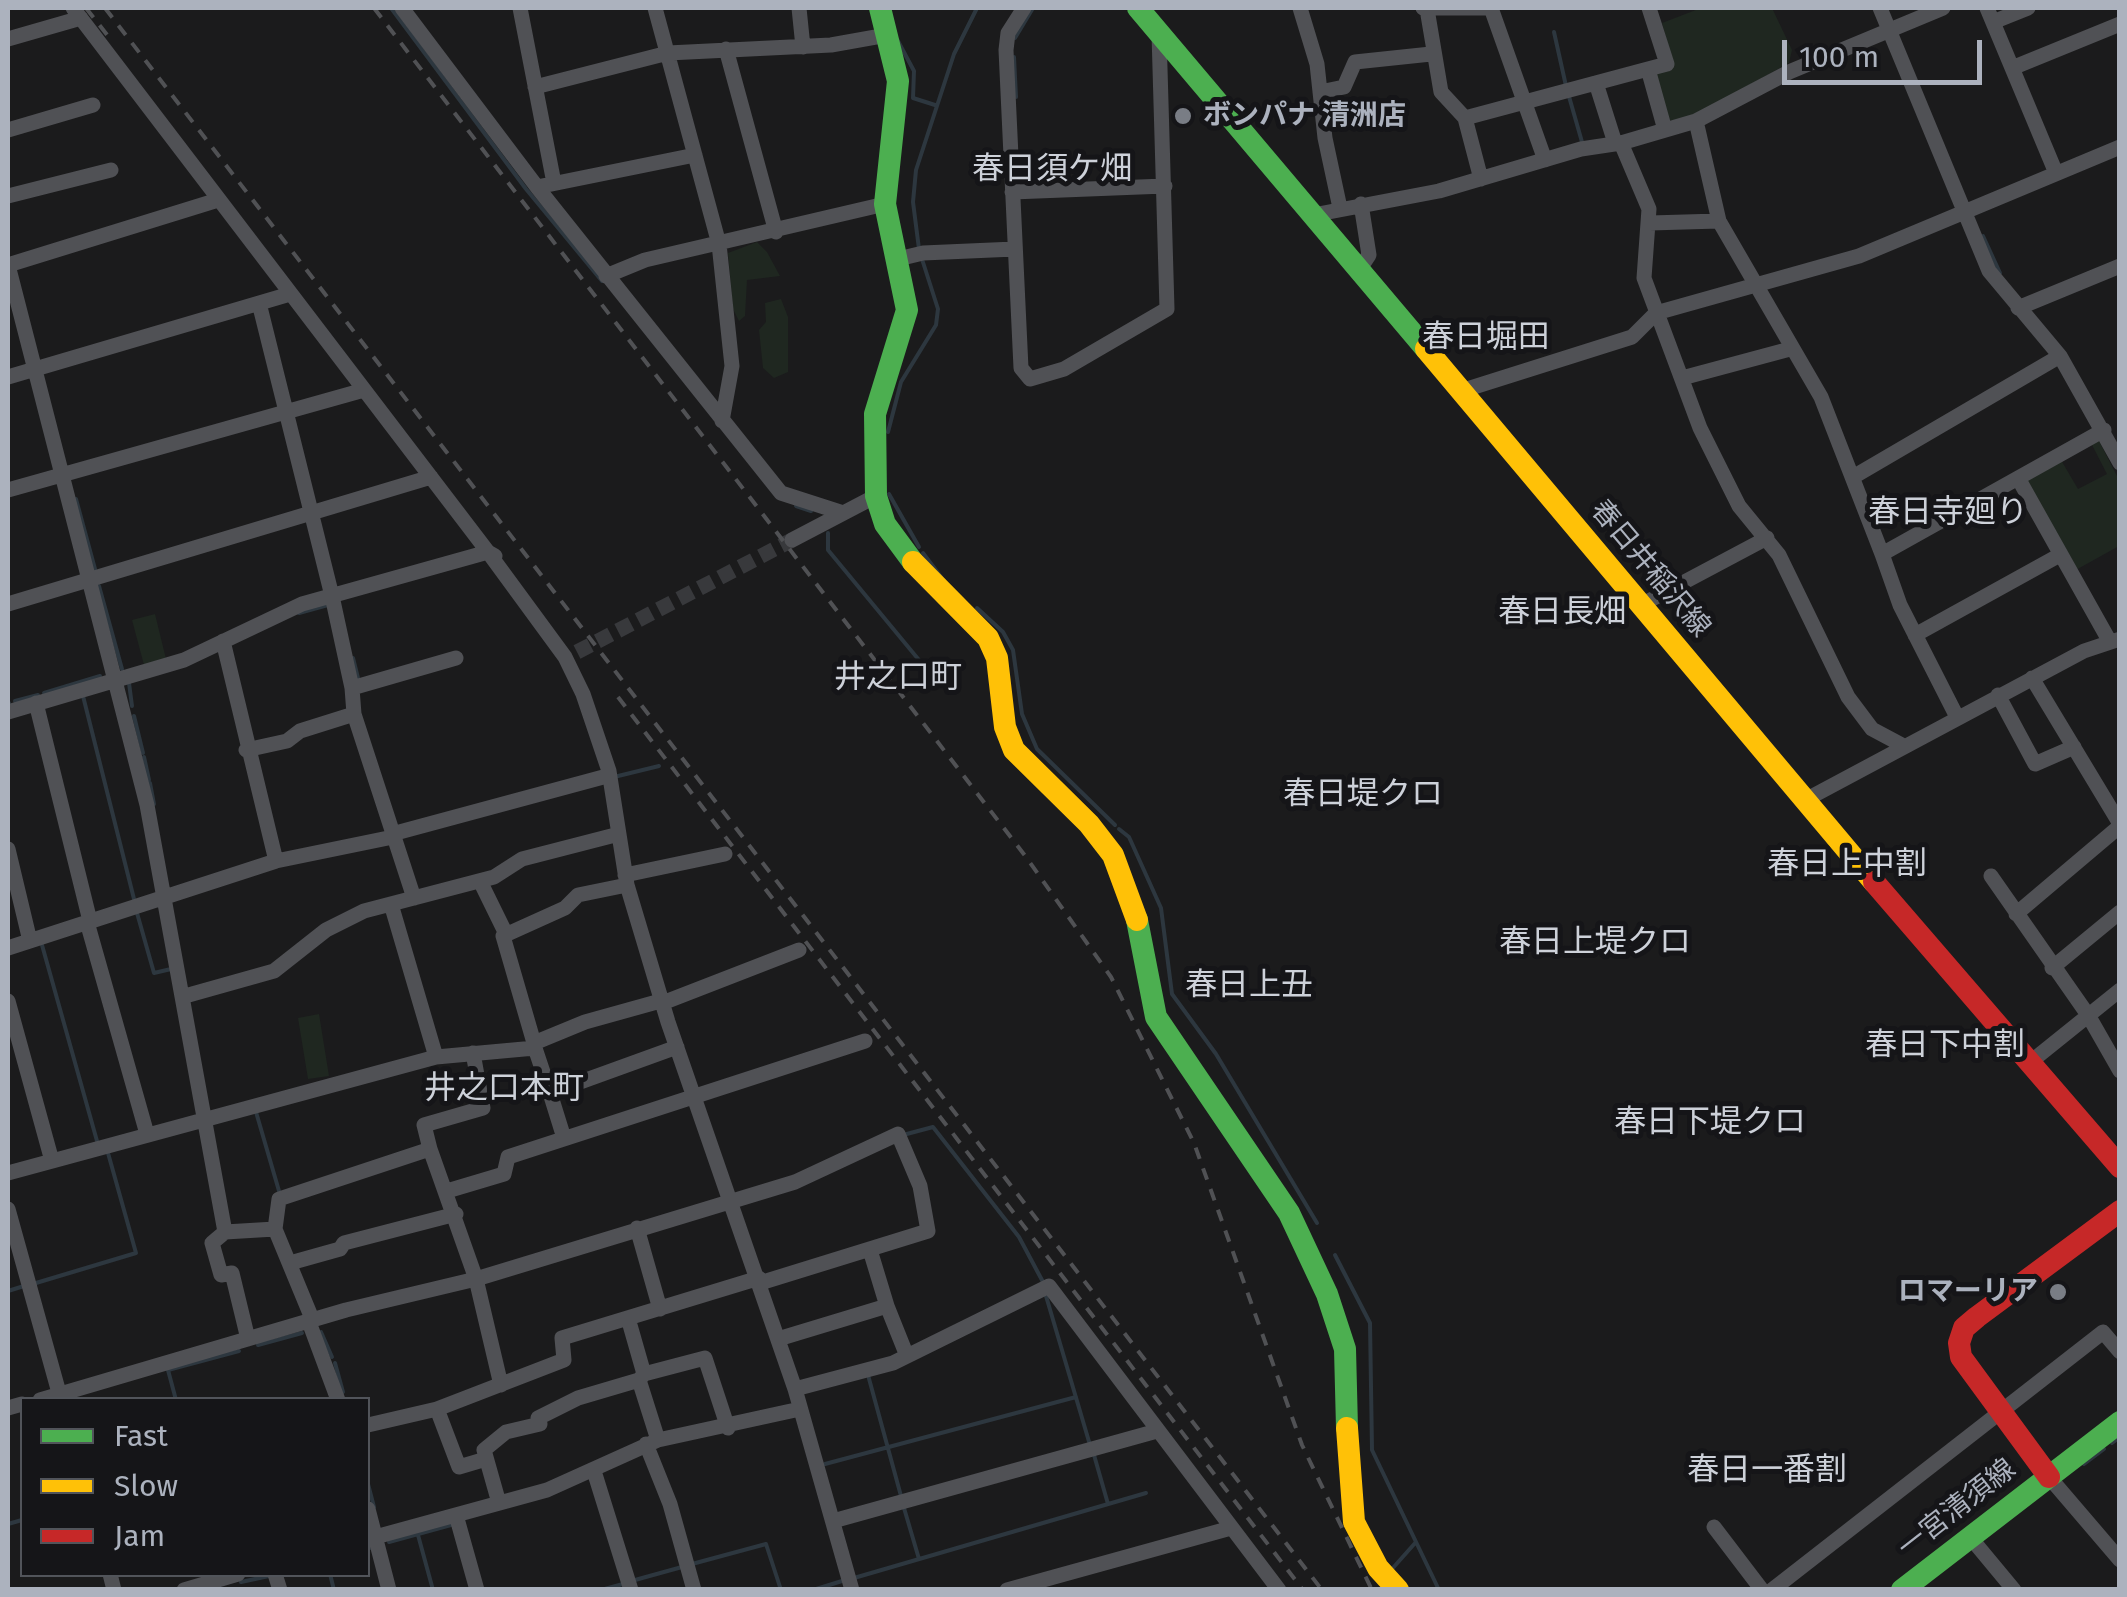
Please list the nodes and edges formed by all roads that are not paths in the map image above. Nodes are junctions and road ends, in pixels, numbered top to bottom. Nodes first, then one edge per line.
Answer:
1 (404, 8) edge
2 (520, 8) edge
3 (656, 8) edge
4 (799, 8) edge
5 (880, 8) edge
6 (1024, 8) edge
7 (1142, 8) edge
8 (1300, 8) edge
9 (1425, 8) edge
10 (1490, 8) edge
11 (1649, 8) edge
12 (1880, 8) edge
13 (1943, 8) edge
14 (2028, 8) edge
15 (77, 13) edge
16 (1990, 14) edge
17 (2120, 24) edge
18 (1890, 30) junction
19 (887, 34) junction
20 (1160, 34) junction
21 (8, 39) edge
22 (803, 47) junction
23 (726, 49) junction
24 (668, 53) junction
25 (1431, 54) junction
26 (2012, 68) junction
27 (1648, 69) junction
28 (1596, 83) junction
29 (535, 87) junction
30 (1320, 92) junction
31 (1524, 101) junction
32 (93, 105) dead end
33 (1465, 118) junction
34 (1696, 120) junction
35 (8, 130) edge
36 (1665, 130) junction
37 (1618, 143) junction
38 (2120, 147) edge
39 (695, 156) junction
40 (1545, 160) junction
41 (112, 170) dead end
42 (2056, 174) junction
43 (1481, 179) junction
44 (546, 185) junction
45 (1165, 186) junction
46 (1012, 192) junction
47 (8, 196) edge
48 (218, 200) junction
49 (885, 204) junction
50 (1361, 204) junction
51 (1340, 208) junction
52 (1965, 212) junction
53 (1312, 215) junction
54 (1719, 221) junction
55 (1650, 222) junction
56 (776, 232) junction
57 (719, 244) junction
58 (1015, 249) junction
59 (898, 260) junction
60 (8, 265) edge
61 (2120, 266) edge
62 (1360, 270) junction
63 (606, 276) junction
64 (1755, 287) junction
65 (290, 294) junction
66 (259, 304) junction
67 (2018, 308) junction
68 (1656, 313) junction
69 (1790, 349) junction
70 (2060, 356) junction
71 (35, 369) junction
72 (8, 377) edge
73 (1682, 378) junction
74 (364, 390) junction
75 (1461, 391) junction
76 (286, 412) junction
77 (722, 421) junction
78 (2104, 430) junction
79 (2120, 463) edge
80 (62, 475) junction
81 (430, 477) junction
82 (1853, 478) junction
83 (2018, 478) junction
84 (8, 490) edge
85 (876, 496) junction
86 (840, 512) junction
87 (311, 513) junction
88 (1767, 538) junction
89 (792, 540) tunnel mouth
90 (488, 552) junction
91 (1882, 554) junction
92 (2058, 556) junction
93 (90, 579) junction
94 (332, 596) junction
95 (8, 604) edge
96 (1641, 606) junction
97 (1915, 635) junction
98 (2115, 640) edge
99 (223, 641) junction
100 (456, 658) dead end
101 (2032, 678) junction
102 (116, 679) junction
103 (352, 688) junction
104 (1998, 696) junction
105 (36, 703) junction
106 (8, 712) edge
107 (354, 714) junction
108 (1957, 717) junction
109 (1902, 746) junction
110 (2074, 747) junction
111 (246, 750) junction
112 (608, 774) junction
113 (1807, 799) junction
114 (2120, 825) edge
115 (620, 834) junction
116 (393, 835) junction
117 (8, 850) edge
118 (725, 854) dead end
119 (276, 861) junction
120 (1992, 876) dead end
121 (626, 880) junction
122 (480, 881) junction
123 (164, 897) junction
124 (414, 898) junction
125 (390, 904) junction
126 (2120, 912) edge
127 (2016, 914) junction
128 (89, 921) junction
129 (506, 934) junction
130 (30, 941) junction
131 (8, 948) edge
132 (800, 950) dead end
133 (2052, 968) junction
134 (2120, 990) edge
135 (185, 996) junction
136 (8, 1001) edge
137 (664, 1001) junction
138 (2088, 1015) junction
139 (865, 1040) dead end
140 (535, 1045) junction
141 (677, 1047) junction
142 (473, 1053) junction
143 (436, 1057) junction
144 (2028, 1064) junction
145 (2120, 1071) edge
146 (550, 1093) junction
147 (695, 1097) junction
148 (205, 1117) junction
149 (147, 1134) junction
150 (564, 1138) junction
151 (430, 1149) junction
152 (52, 1161) junction
153 (2120, 1167) edge
154 (8, 1174) edge
155 (447, 1191) junction
156 (732, 1200) junction
157 (8, 1210) edge
158 (2120, 1211) edge
159 (456, 1214) junction
160 (637, 1228) junction
161 (276, 1229) junction
162 (224, 1232) junction
163 (870, 1250) junction
164 (290, 1264) junction
165 (476, 1279) junction
166 (760, 1280) junction
167 (887, 1306) junction
168 (660, 1309) junction
169 (628, 1318) junction
170 (311, 1321) junction
171 (778, 1339) junction
172 (248, 1340) junction
173 (2120, 1352) edge
174 (907, 1356) junction
175 (642, 1377) junction
176 (501, 1384) junction
177 (795, 1389) junction
178 (60, 1397) edge
179 (337, 1397) edge
180 (800, 1409) junction
181 (438, 1410) junction
182 (2002, 1412) junction
183 (2120, 1422) edge
184 (370, 1425) edge
185 (728, 1428) junction
186 (1156, 1431) junction
187 (652, 1442) junction
188 (486, 1459) junction
189 (594, 1471) junction
190 (2049, 1477) junction
191 (499, 1503) junction
192 (456, 1514) junction
193 (833, 1520) junction
194 (1714, 1526) dead end
195 (1231, 1528) junction
196 (1970, 1537) junction
197 (371, 1538) edge
198 (2120, 1560) edge
199 (235, 1580) edge
200 (184, 1590) edge
201 (389, 1590) edge
202 (477, 1590) edge
203 (631, 1590) edge
204 (694, 1590) edge
205 (852, 1590) edge
206 (1006, 1590) edge
207 (1279, 1590) edge
208 (1398, 1590) edge
209 (1762, 1590) edge
210 (1772, 1590) edge
211 (1902, 1590) edge
212 (2014, 1590) edge

1 - 44 street
2 - 29 street
3 - 24 street
4 - 22 street
5 - 19 main road
6 - 46 street
7 - 20 main road, 春日井稲沢線
8 - 30 street
9 - 10 street
9 - 25 street
10 - 31 street
11 - 27 street
12 - 18 street
13 - 18 street
14 - 16 street
15 - 21 street
15 - 48 street
16 - 26 street
17 - 26 street
18 - 34 street
18 - 52 street
19 - 22 street
19 - 49 main road
20 - 45 street
20 - 53 main road, 春日井稲沢線
22 - 23 street
23 - 24 street
23 - 56 street
24 - 29 street
24 - 39 street
25 - 30 street
25 - 33 street
26 - 42 street
27 - 28 street
27 - 36 street
28 - 31 street
28 - 37 street
29 - 44 street
30 - 51 street
31 - 33 street
31 - 40 street
32 - 35 street
33 - 43 street
34 - 36 street
34 - 54 street
36 - 37 street
37 - 40 street
37 - 55 street
38 - 42 street
39 - 44 street
39 - 57 street
40 - 43 street
41 - 47 street
42 - 52 street
43 - 50 street
44 - 63 street
45 - 46 street
45 - 58 street
46 - 58 street
48 - 60 street
48 - 65 street
49 - 56 street
49 - 59 main road
50 - 51 street
50 - 62 street
51 - 53 street
52 - 64 street
52 - 67 street
53 - 62 main road, 春日井稲沢線
54 - 55 street
54 - 64 street
55 - 68 street
56 - 57 street
57 - 63 street
57 - 77 street
58 - 59 street
59 - 85 main road
60 - 71 street
61 - 67 street
62 - 75 main road, 春日井稲沢線
63 - 77 street
64 - 68 street
64 - 69 street
65 - 66 street
65 - 74 street
66 - 71 street
66 - 76 street
67 - 70 street
68 - 73 street
68 - 75 street
69 - 73 street
69 - 82 street
70 - 78 street
70 - 82 street
71 - 72 street
71 - 80 street
73 - 88 street
74 - 76 street
74 - 81 street
75 - 96 main road, 春日井稲沢線
76 - 80 street
76 - 87 street
77 - 86 street
78 - 79 street
78 - 83 street
80 - 84 street
80 - 93 street
81 - 87 street
81 - 90 street
82 - 91 street
83 - 91 street
83 - 92 street
85 - 86 street
85 - 208 main road
86 - 89 street
87 - 93 street
87 - 94 street
88 - 96 street
88 - 109 street
90 - 94 street
90 - 112 street
90 - 112 street
91 - 97 street
92 - 97 street
92 - 98 street
93 - 95 street
93 - 102 street
94 - 99 street
94 - 103 street
96 - 113 main road, 春日井稲沢線
97 - 108 street
98 - 101 street
99 - 102 street
99 - 111 street
100 - 103 street
101 - 104 street
101 - 110 street
102 - 105 street
102 - 123 street
103 - 107 street
104 - 108 street
104 - 110 street
105 - 106 street
105 - 128 street
107 - 111 street
107 - 116 street
108 - 109 street
109 - 113 street
110 - 114 street
111 - 119 street
112 - 115 street
112 - 116 street
113 - 144 main road, 春日井稲沢線
114 - 127 street
115 - 121 street
115 - 122 street
116 - 119 street
116 - 124 street
117 - 130 street
118 - 121 street
119 - 123 street
120 - 127 street
121 - 129 street
121 - 137 street
122 - 124 street
122 - 129 street
123 - 128 street
123 - 135 street
124 - 125 street
125 - 135 street
125 - 143 street
126 - 133 street
127 - 133 street
128 - 130 street
128 - 149 street
129 - 140 street
130 - 131 street
132 - 137 street
133 - 138 street
134 - 138 street
135 - 148 street
136 - 152 street
137 - 140 street
137 - 141 street
138 - 144 street
138 - 145 street
139 - 147 street
140 - 142 street
140 - 146 street
141 - 146 street
141 - 147 street
142 - 143 street
142 - 151 street
143 - 148 street
144 - 153 main road, 春日井稲沢線
146 - 150 street
147 - 150 street
147 - 156 street
148 - 149 street
148 - 162 street
149 - 152 street
150 - 155 street
151 - 155 street
151 - 161 street
152 - 154 street
155 - 159 street
156 - 160 street
156 - 163 street
156 - 166 street
157 - 178 street
158 - 182 main road, 一宮清須線
159 - 164 street
159 - 165 street
160 - 165 street
160 - 168 street
161 - 162 street
161 - 164 street
162 - 172 street
163 - 166 street
163 - 167 street
164 - 170 street
165 - 170 street
165 - 176 street
166 - 168 street
166 - 171 street
167 - 171 street
167 - 174 street
168 - 169 street
169 - 175 street
169 - 176 street
170 - 172 street
170 - 179 street
171 - 177 street
172 - 178 street
173 - 182 street
174 - 177 street
174 - 186 street
175 - 185 street
175 - 187 street
175 - 188 street
176 - 181 street
177 - 180 street
180 - 185 street
180 - 193 street
181 - 184 street
181 - 188 street
182 - 190 main road, 一宮清須線
182 - 210 street
183 - 190 main road, 一宮清須線
185 - 187 street
186 - 193 street
186 - 195 street
187 - 189 street
187 - 204 street
188 - 191 street
189 - 191 street
189 - 203 street
190 - 196 main road, 一宮清須線
190 - 198 street
191 - 192 street
192 - 197 street
192 - 202 street
193 - 205 street
194 - 209 street
195 - 206 street
195 - 207 street
196 - 211 main road, 一宮清須線
196 - 212 street
197 - 201 street
199 - 200 street

